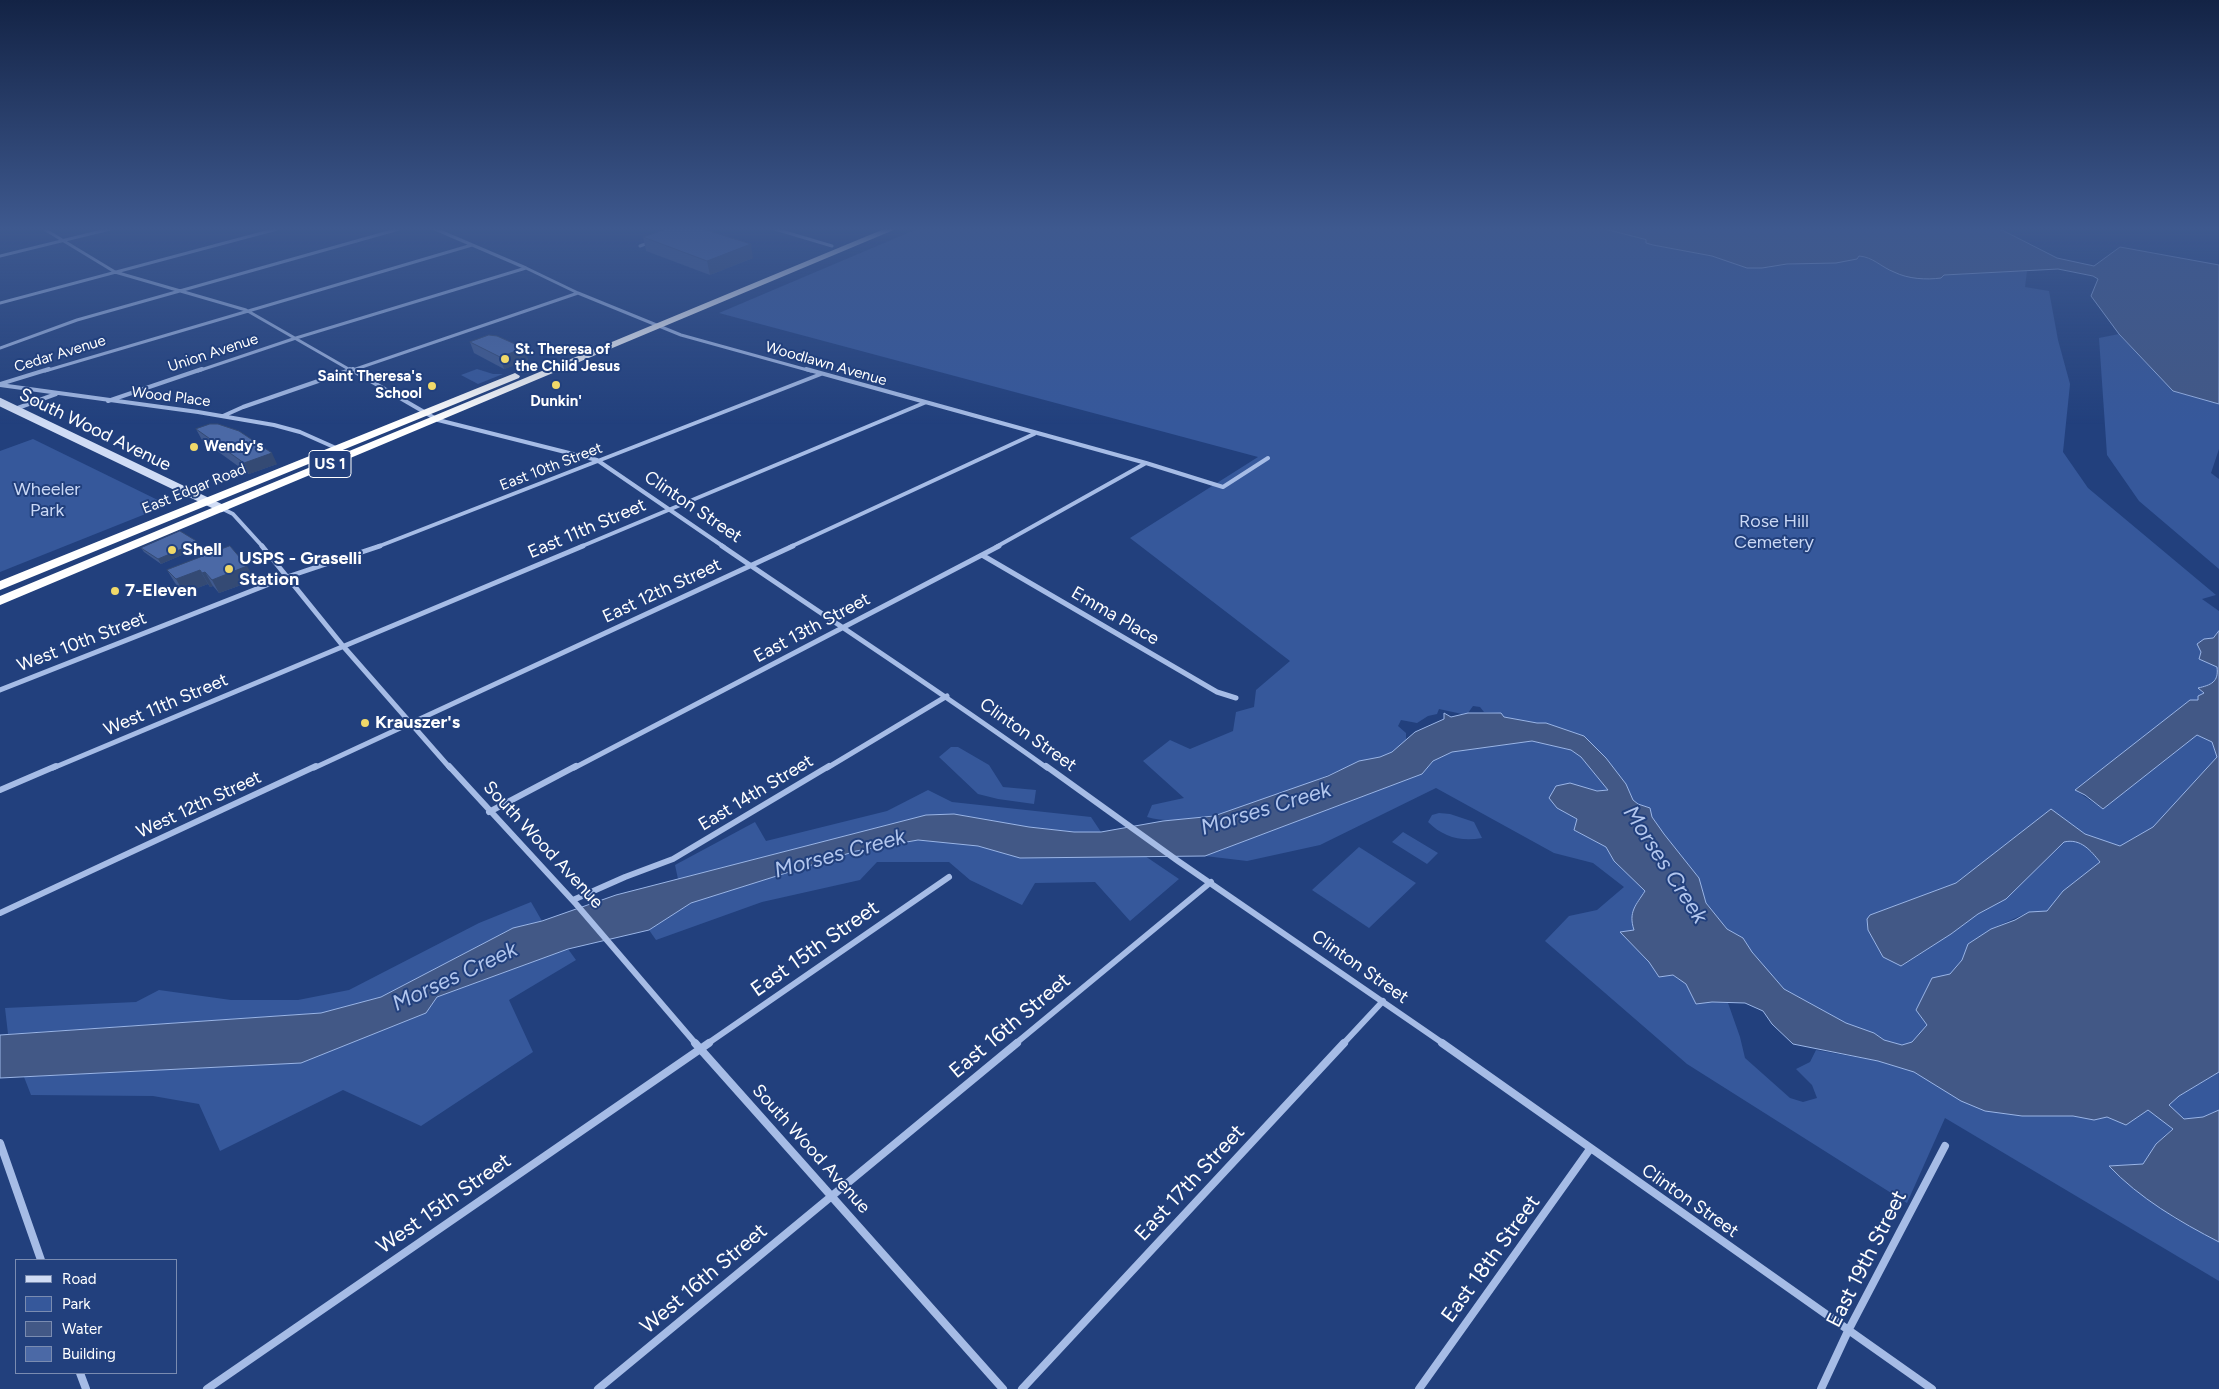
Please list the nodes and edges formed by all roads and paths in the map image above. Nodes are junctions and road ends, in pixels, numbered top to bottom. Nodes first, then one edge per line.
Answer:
1 (34, 294) edge
2 (169, 294) edge
3 (189, 294) edge
4 (302, 294) edge
5 (441, 294) edge
6 (576, 294) edge
7 (580, 294) edge
8 (715, 294) edge
9 (738, 294) edge
10 (0, 303) edge
11 (246, 310) junction
12 (648, 321) junction
13 (661, 326) junction
14 (296, 338) junction
15 (0, 348) edge
16 (352, 371) junction
17 (822, 374) junction
18 (0, 384) edge
19 (56, 394) junction
20 (108, 401) junction
21 (0, 402) edge
22 (924, 403) junction
23 (15, 409) junction
24 (425, 413) junction
25 (223, 416) junction
26 (438, 420) junction
27 (1034, 434) junction
28 (336, 448) junction
29 (1268, 458) dead end
30 (598, 460) junction
31 (1146, 463) junction
32 (206, 502) junction
33 (221, 508) junction
34 (670, 509) junction
35 (982, 555) junction
36 (752, 565) junction
37 (286, 577) junction
38 (0, 586) edge
39 (0, 601) edge
40 (842, 628) junction
41 (343, 646) junction
42 (0, 690) edge
43 (947, 696) junction
44 (1236, 698) dead end
45 (411, 723) junction
46 (0, 790) edge
47 (489, 812) junction
48 (949, 877) dead end
49 (1211, 882) junction
50 (575, 902) junction
51 (0, 913) edge
52 (1383, 1002) junction
53 (700, 1049) junction
54 (0, 1143) edge
55 (1945, 1146) dead end
56 (1590, 1149) junction
57 (831, 1196) junction
58 (41, 1259) edge
59 (1848, 1331) junction
60 (80, 1374) edge
61 (86, 1389) edge
62 (208, 1389) edge
63 (598, 1389) edge
64 (1003, 1389) edge
65 (1022, 1389) edge
66 (1419, 1389) edge
67 (1821, 1389) edge
68 (1932, 1389) edge

1 - 10 street
2 - 15 street
3 - 11 street, Clinton Street
4 - 11 street, Cedar Avenue
5 - 14 street, Union Avenue
6 - 16 street
7 - 12 street, Woodlawn Avenue
8 - 12 highway, East Edgar Road / US 1
9 - 13 highway, US 1
11 - 14 street, Clinton Street
11 - 18 street, Cedar Avenue
12 - 13 street, Woodlawn Avenue
12 - 24 highway, East Edgar Road / US 1
13 - 17 street, Woodlawn Avenue
13 - 26 highway, East Edgar Road / US 1
14 - 16 street, Clinton Street
14 - 20 street, Union Avenue
16 - 24 street, Clinton Street
16 - 25 street
17 - 22 street, Woodlawn Avenue
17 - 30 street, East 10th Street
18 - 19 street, Wood Place
19 - 20 street, Wood Place
19 - 23 street
20 - 25 street, Wood Place
21 - 23 main road, South Wood Avenue
22 - 27 street, Woodlawn Avenue
22 - 34 street, East 11th Street
23 - 32 main road, South Wood Avenue
24 - 26 street, Clinton Street
24 - 28 highway, East Edgar Road / US 1
25 - 28 street, Wood Place
26 - 30 street, Clinton Street
26 - 33 highway, East Edgar Road / US 1
27 - 31 street, Woodlawn Avenue
27 - 36 street, East 12th Street
28 - 32 highway, East Edgar Road / US 1
29 - 31 street, Woodlawn Avenue
30 - 34 street, Clinton Street
30 - 37 street, East 10th Street
31 - 35 street, East 13th Street
32 - 33 main road, South Wood Avenue
32 - 38 highway, East Edgar Road / US 1
33 - 37 street, South Wood Avenue
33 - 39 highway, East Edgar Road / US 1
34 - 36 street, Clinton Street
34 - 41 street, East 11th Street
35 - 40 street, East 13th Street
35 - 44 street, Emma Place
36 - 40 street, Clinton Street
36 - 45 street, East 12th Street
37 - 41 street, South Wood Avenue
37 - 42 street, West 10th Street
40 - 43 street, Clinton Street
40 - 47 street, East 13th Street
41 - 45 street, South Wood Avenue
41 - 46 street, West 11th Street
43 - 49 street, Clinton Street
43 - 50 street, East 14th Street
45 - 47 street, South Wood Avenue
45 - 51 street, West 12th Street
47 - 50 street, South Wood Avenue
48 - 53 street, East 15th Street
49 - 52 street, Clinton Street
49 - 57 street, East 16th Street
50 - 53 street, South Wood Avenue
52 - 56 street, Clinton Street
52 - 65 street, East 17th Street
53 - 57 street, South Wood Avenue
53 - 62 street, West 15th Street
54 - 58 street
55 - 59 street, East 19th Street
56 - 59 street, Clinton Street
56 - 66 street, East 18th Street
57 - 63 street, West 16th Street
57 - 64 street, South Wood Avenue
59 - 67 street, East 19th Street
59 - 68 street, Clinton Street
60 - 61 street

